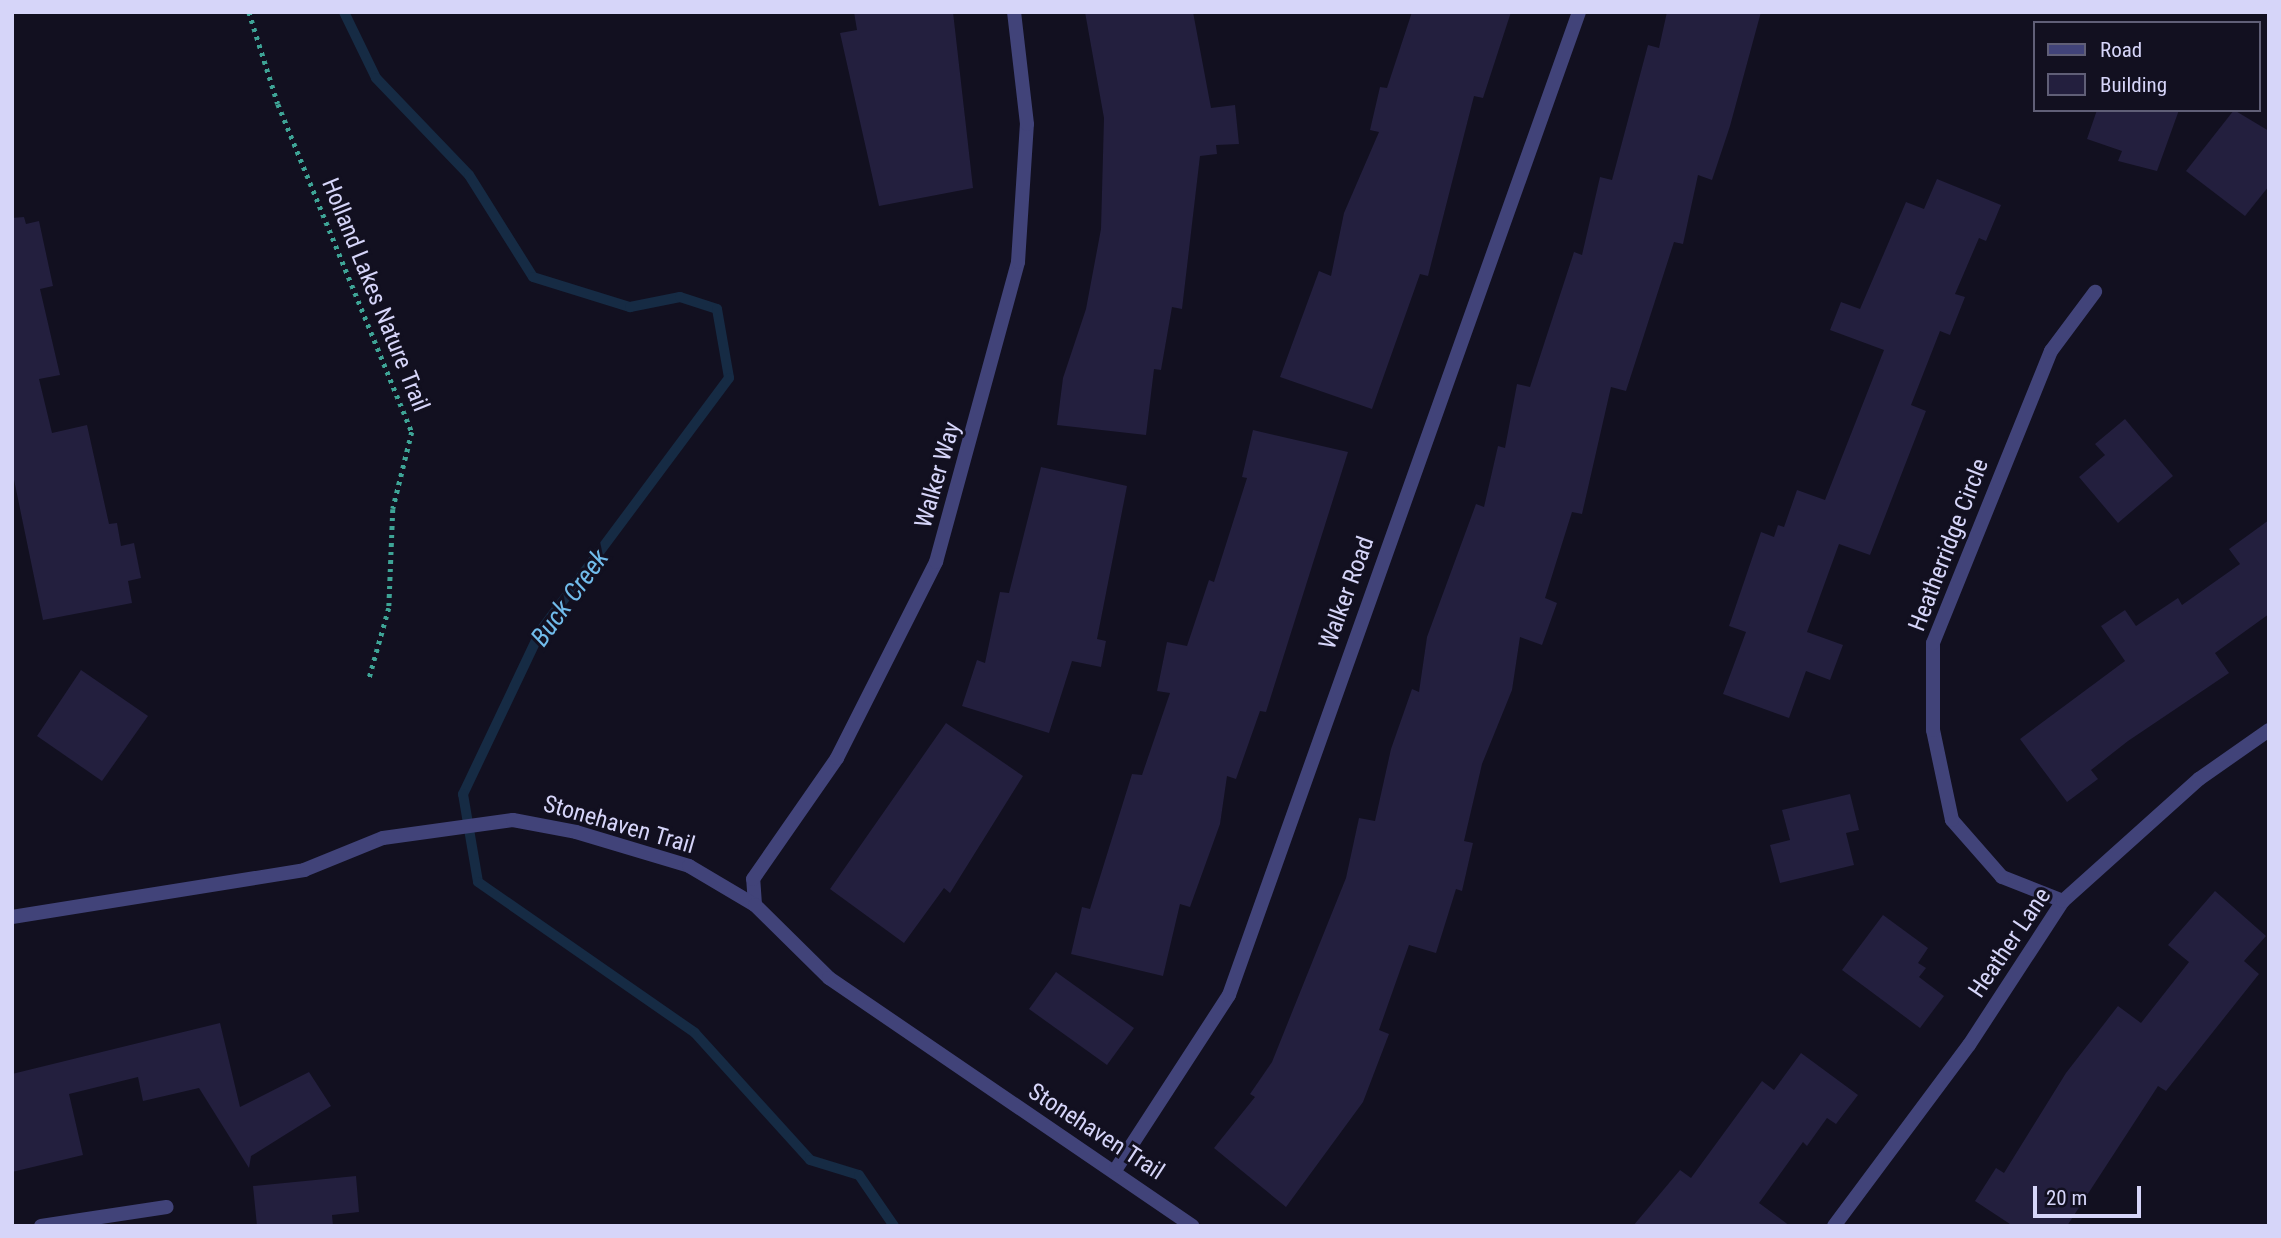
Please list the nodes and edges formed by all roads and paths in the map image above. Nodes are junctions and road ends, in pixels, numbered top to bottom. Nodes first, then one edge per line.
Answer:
1 (249, 12) edge
2 (1014, 12) edge
3 (1579, 12) edge
4 (2095, 292) dead end
5 (369, 679) dead end
6 (2269, 730) edge
7 (2063, 901) junction
8 (755, 905) junction
9 (12, 917) edge
10 (1116, 1169) junction
11 (167, 1208) dead end
12 (41, 1226) edge
13 (1193, 1226) edge
14 (1834, 1226) edge

1 - 5 path, Holland Lakes Nature Trail
2 - 8 street, Walker Way
3 - 10 street, Walker Road
4 - 7 street, Heatherridge Circle
6 - 7 street, Heather Lane
7 - 14 street, Heather Lane
8 - 9 street, Stonehaven Trail
8 - 10 street, Stonehaven Trail
10 - 13 street, Stonehaven Trail
11 - 12 street

